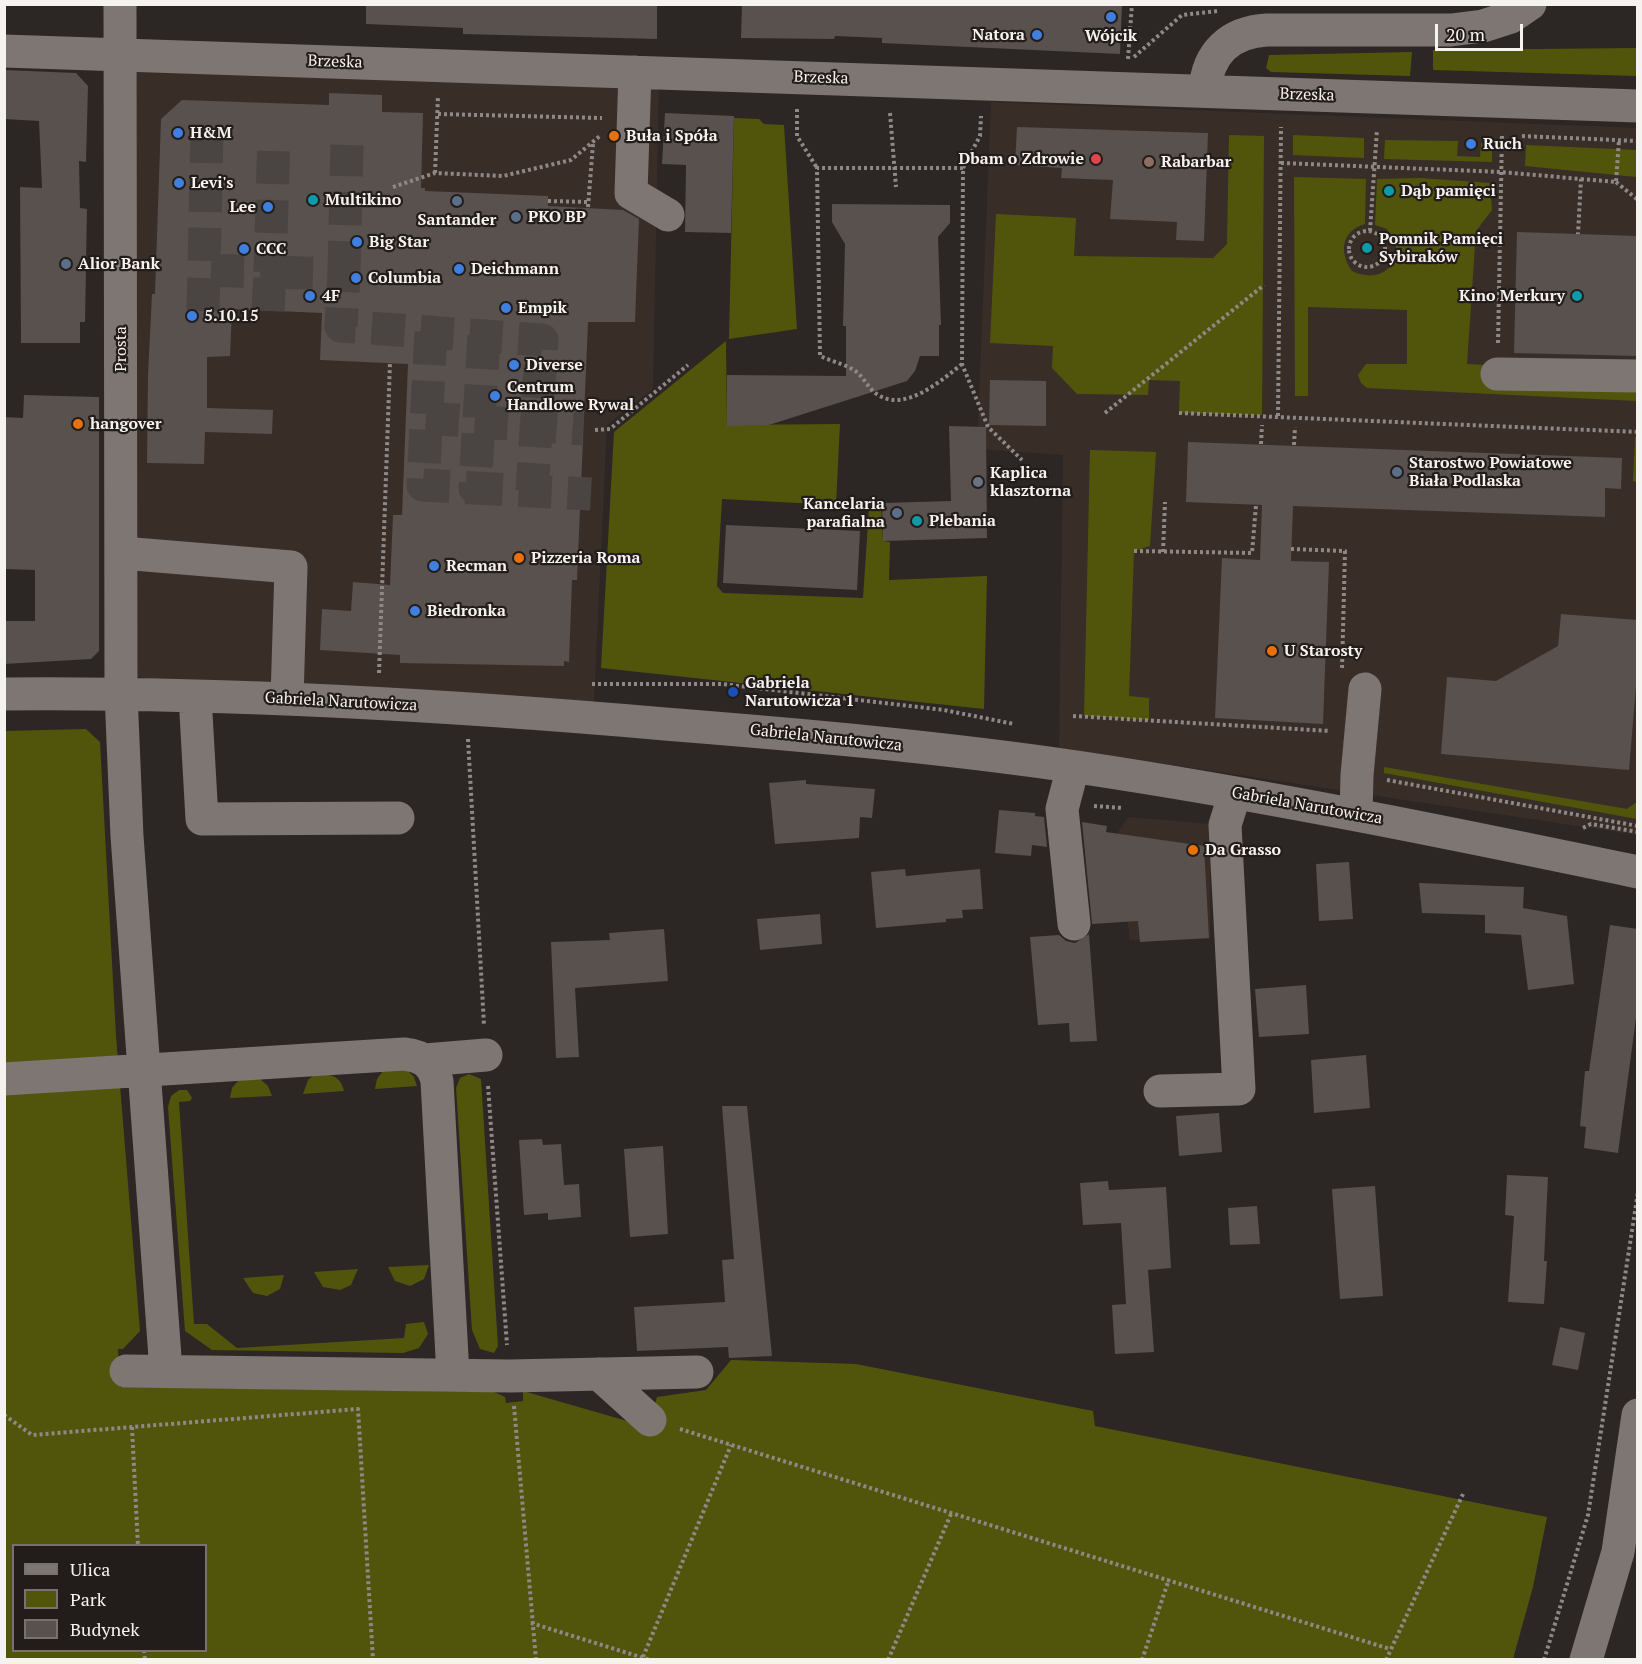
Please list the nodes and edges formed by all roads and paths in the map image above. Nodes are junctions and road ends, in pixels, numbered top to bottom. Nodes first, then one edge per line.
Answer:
1 (120, 4) edge
2 (1132, 4) edge
3 (1530, 4) edge
4 (1227, 10) dead end
5 (4, 51) edge
6 (119, 55) junction
7 (635, 72) junction
8 (1205, 91) junction
9 (785, 106) dead end
10 (1638, 106) edge
11 (797, 107) junction
12 (808, 108) dead end
13 (879, 111) dead end
14 (890, 112) junction
15 (902, 112) dead end
16 (624, 113) junction
17 (438, 114) dead end
18 (970, 115) dead end
19 (981, 116) junction
20 (993, 116) dead end
21 (1273, 127) dead end
22 (1281, 127) junction
23 (1287, 127) dead end
24 (1365, 130) dead end
25 (1377, 130) junction
26 (1387, 131) dead end
27 (1492, 135) dead end
28 (1502, 135) junction
29 (1619, 140) junction
30 (1638, 141) edge
31 (593, 144) junction
32 (1281, 163) junction
33 (894, 167) junction
34 (1376, 167) junction
35 (817, 168) junction
36 (963, 168) junction
37 (1501, 172) junction
38 (1581, 179) junction
39 (1616, 182) junction
40 (393, 186) dead end
41 (896, 187) dead end
42 (1638, 200) edge
43 (548, 201) dead end
44 (589, 202) junction
45 (588, 207) dead end
46 (668, 215) dead end
47 (1370, 231) junction
48 (1578, 234) dead end
49 (1264, 285) dead end
50 (390, 363) dead end
51 (962, 364) junction
52 (688, 365) dead end
53 (1497, 374) joint
54 (1638, 376) edge
55 (1105, 412) dead end
56 (1179, 413) dead end
57 (1278, 416) junction
58 (1262, 425) dead end
59 (1295, 427) dead end
60 (595, 430) dead end
61 (1638, 432) edge
62 (1261, 444) dead end
63 (1294, 445) dead end
64 (1022, 460) dead end
65 (1165, 502) dead end
66 (1256, 505) dead end
67 (1291, 549) dead end
68 (1134, 551) dead end
69 (1345, 551) dead end
70 (1163, 552) junction
71 (122, 553) junction
72 (1365, 689) dead end
73 (121, 693) junction
74 (4, 694) edge
75 (195, 696) junction
76 (287, 699) junction
77 (377, 702) junction
78 (1073, 716) dead end
79 (1341, 731) dead end
80 (467, 735) dead end
81 (479, 736) dead end
82 (1073, 767) junction
83 (1357, 775) junction
84 (1235, 793) junction
85 (1064, 803) junction
86 (1135, 809) dead end
87 (1356, 814) junction
88 (398, 818) dead end
89 (1638, 826) edge
90 (1638, 872) edge
91 (1074, 924) dead end
92 (486, 1055) dead end
93 (425, 1060) junction
94 (143, 1071) junction
95 (4, 1079) edge
96 (1160, 1091) dead end
97 (1638, 1192) edge
98 (126, 1371) dead end
99 (166, 1371) junction
100 (698, 1372) dead end
101 (599, 1374) junction
102 (453, 1375) junction
103 (510, 1376) junction
104 (4, 1415) edge
105 (1638, 1415) edge
106 (650, 1420) joint
107 (132, 1427) junction
108 (731, 1445) junction
109 (1463, 1494) dead end
110 (951, 1514) junction
111 (138, 1544) edge
112 (1624, 1576) edge
113 (1169, 1579) junction
114 (531, 1623) junction
115 (1390, 1649) junction
116 (643, 1657) junction
117 (373, 1659) edge
118 (536, 1659) edge
119 (650, 1659) edge
120 (888, 1659) edge
121 (1142, 1659) edge
122 (1386, 1659) edge
123 (1544, 1659) edge
124 (1586, 1659) edge

1 - 6 street, Prosta
2 - 4 path
3 - 8 street
5 - 6 street, Brzeska
6 - 7 street, Brzeska
6 - 71 street, Prosta
7 - 8 street, Brzeska
7 - 16 street
8 - 10 street, Brzeska
9 - 11 path
11 - 12 path
11 - 35 path
13 - 14 path
14 - 15 path
14 - 33 path
16 - 17 path
16 - 31 path
16 - 46 street
18 - 19 path
19 - 20 path
19 - 36 path
21 - 22 path
22 - 23 path
22 - 32 path
24 - 25 path
25 - 26 path
25 - 34 path
27 - 28 path
28 - 29 path
28 - 37 path
29 - 30 path
29 - 39 path
31 - 40 path
31 - 44 path
32 - 34 path
32 - 57 path
33 - 35 path
33 - 36 path
33 - 41 path
34 - 37 path
34 - 47 path
35 - 51 path
36 - 51 path
37 - 38 path
37 - 53 path
38 - 39 path
38 - 48 path
39 - 42 path
43 - 44 path
44 - 45 path
47 - 47 path
49 - 55 path
50 - 77 path
51 - 64 path
52 - 60 path
53 - 54 street
56 - 57 path
57 - 61 path
58 - 62 path
59 - 63 path
65 - 70 path
66 - 70 path
67 - 69 path
68 - 70 path
71 - 73 street, Prosta
71 - 76 street
72 - 83 street
73 - 74 street, Gabriela Narutowicza
73 - 75 street, Gabriela Narutowicza
73 - 94 street, Prosta
75 - 76 street, Gabriela Narutowicza
75 - 88 street
76 - 77 street, Gabriela Narutowicza
77 - 82 street, Gabriela Narutowicza
78 - 79 path
80 - 81 path
82 - 84 street, Gabriela Narutowicza
82 - 85 street
83 - 87 street
83 - 89 path
84 - 87 street, Gabriela Narutowicza
84 - 96 street
85 - 86 path
85 - 91 street
87 - 90 street, Gabriela Narutowicza
92 - 93 street
93 - 94 street
93 - 102 street
94 - 95 street
94 - 99 street, Prosta
97 - 123 path
98 - 99 street
99 - 102 street
100 - 101 street
101 - 103 street
101 - 106 street
102 - 103 street
103 - 114 path
104 - 107 path
105 - 112 street
106 - 108 path
107 - 111 path
107 - 117 path
108 - 110 path
108 - 116 path
109 - 115 path
110 - 113 path
110 - 120 path
112 - 124 street
113 - 115 path
113 - 121 path
114 - 116 path
114 - 118 path
115 - 122 path
116 - 119 path

